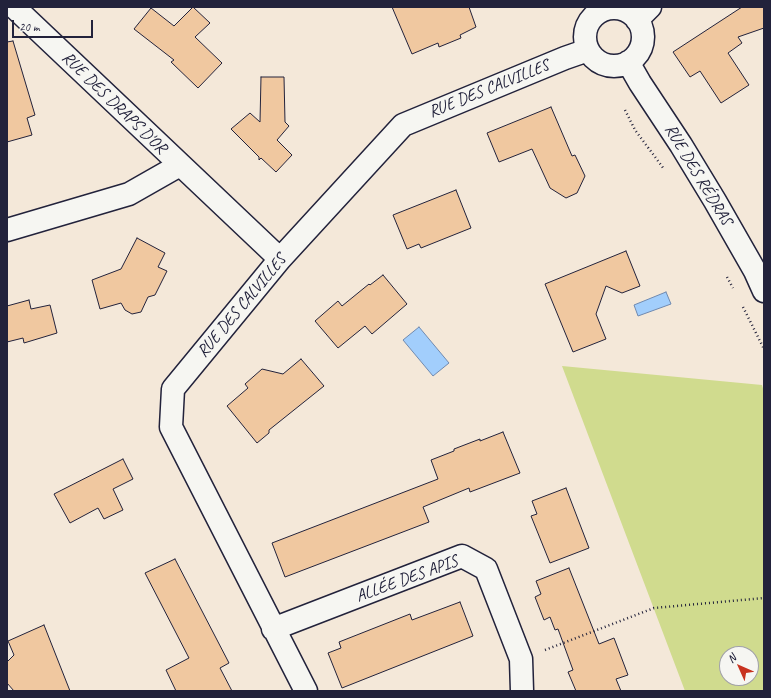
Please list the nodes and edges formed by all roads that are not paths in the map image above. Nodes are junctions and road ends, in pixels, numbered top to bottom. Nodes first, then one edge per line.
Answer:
1 (14, 7) edge
2 (594, 10) edge
3 (644, 14) edge
4 (588, 50) junction
5 (628, 62) junction
6 (180, 165) junction
7 (7, 230) edge
8 (280, 258) junction
9 (764, 291) edge
10 (274, 629) junction
11 (306, 691) edge
12 (522, 691) edge

1 - 6 street, RUE DES DRAPS D'OR
2 - 3 street
2 - 4 street
3 - 5 street
4 - 5 street
4 - 8 street, RUE DES CALVILLES
5 - 9 street, RUE DES RÉDRAS
6 - 7 street, RUE DES DRAPS D'OR
6 - 8 street, RUE DES DRAPS D'OR
8 - 10 street, RUE DES CALVILLES
10 - 11 street, RUE DES CALVILLES
10 - 12 street, ALLÉE DES APIS

